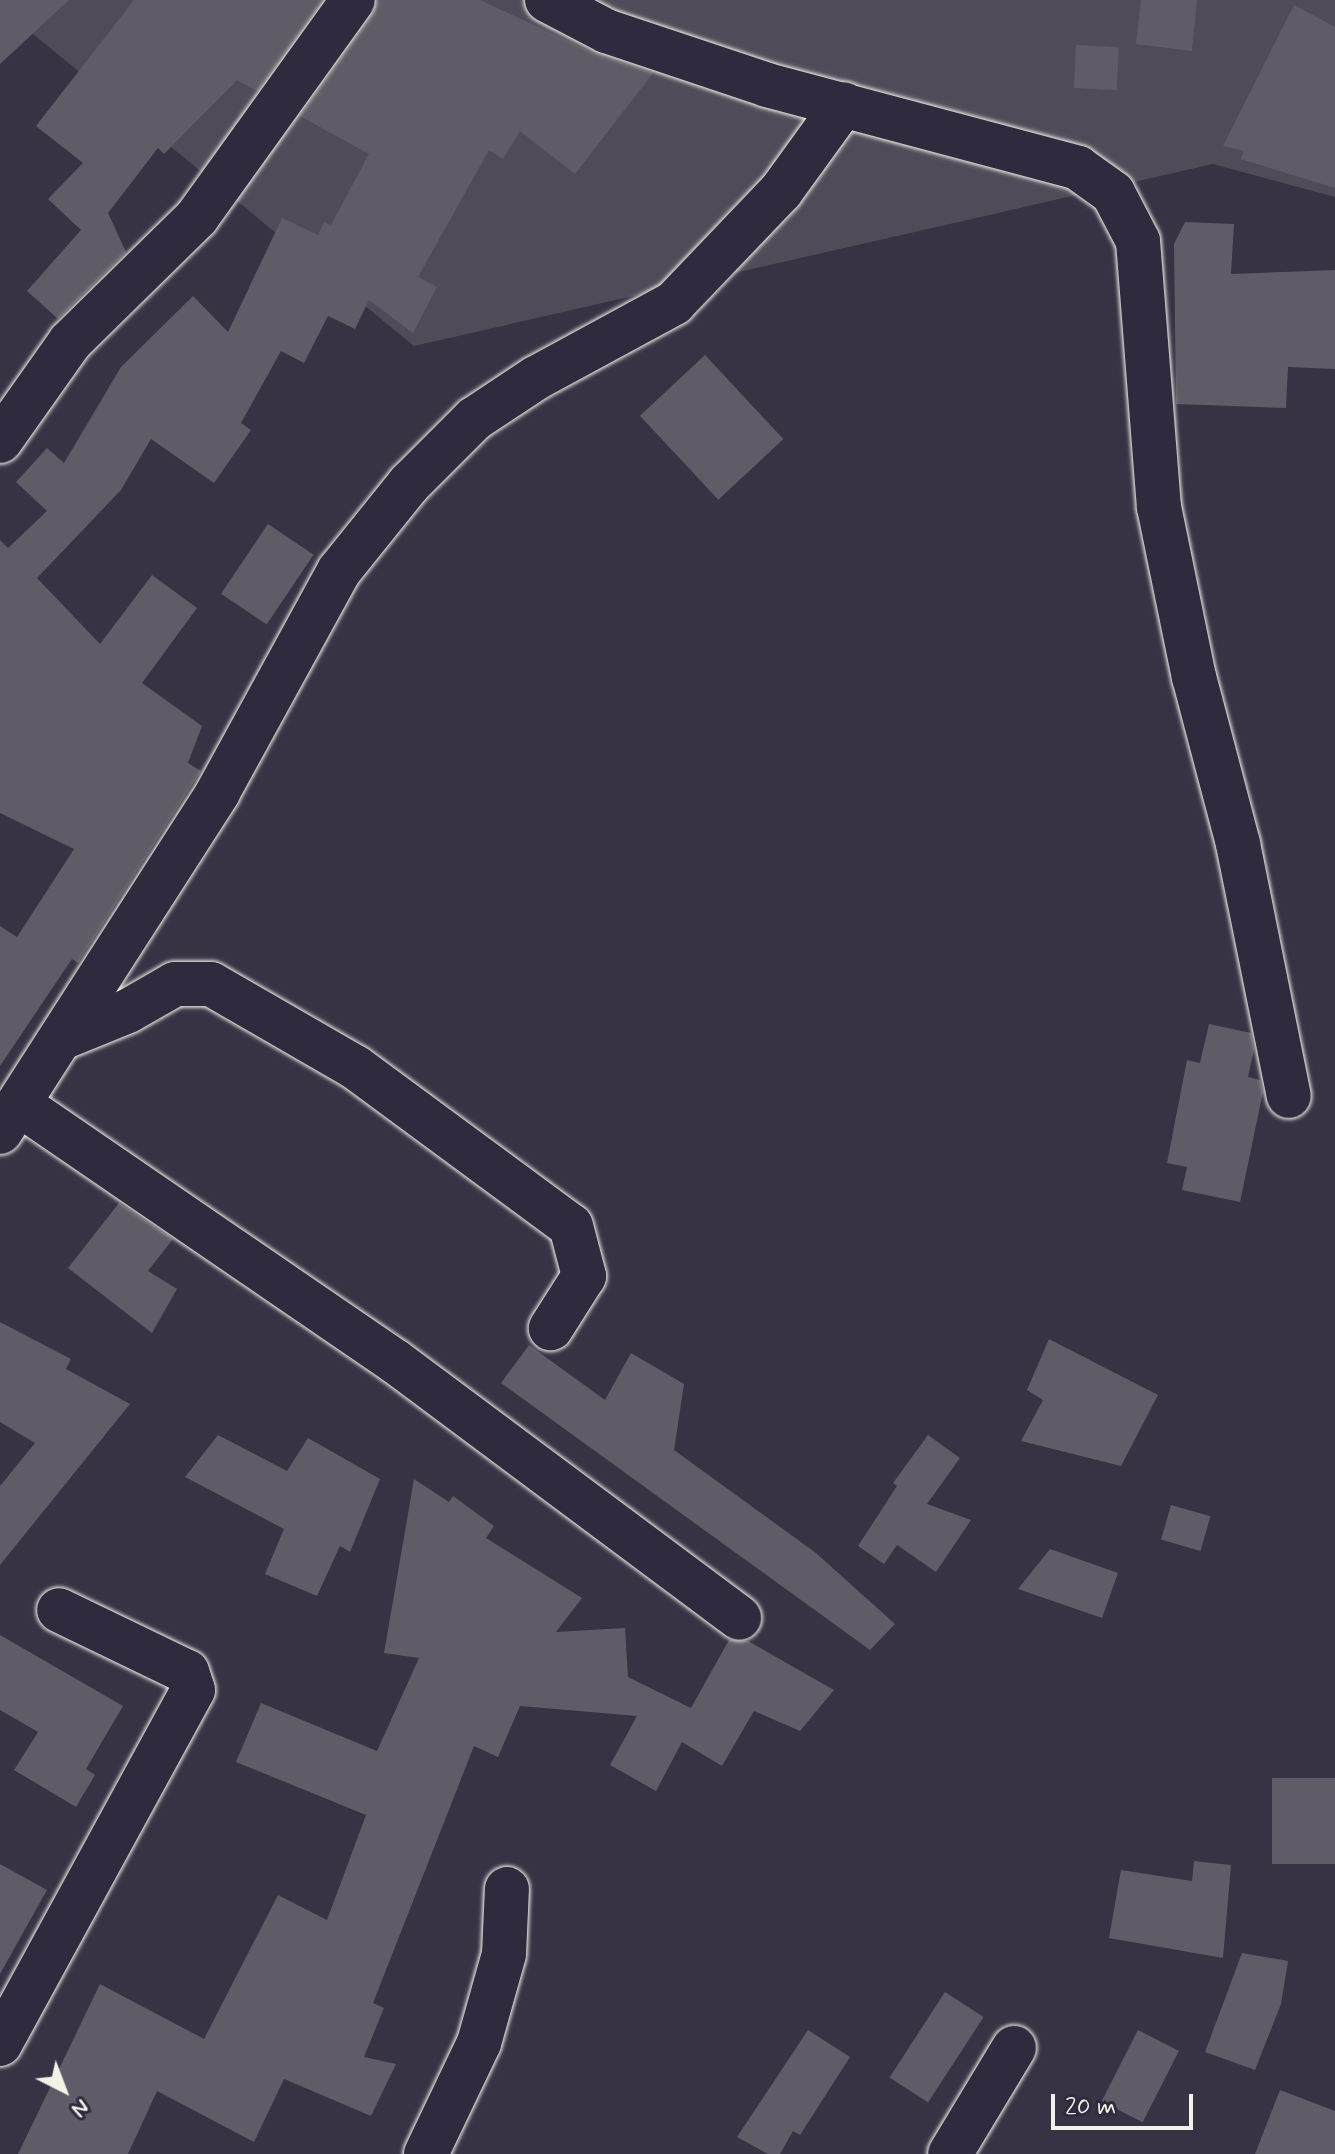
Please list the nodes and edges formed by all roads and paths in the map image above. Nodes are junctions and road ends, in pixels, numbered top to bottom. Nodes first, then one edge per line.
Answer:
1 (353, 0) edge
2 (547, 0) edge
3 (844, 104) junction
4 (0, 441) edge
5 (62, 1038) junction
6 (1289, 1096) dead end
7 (10, 1118) edge
8 (551, 1328) dead end
9 (59, 1610) dead end
10 (739, 1618) dead end
11 (507, 1889) dead end
12 (0, 2044) edge
13 (1014, 2048) dead end
14 (426, 2154) edge
15 (950, 2154) edge

1 - 4 street
2 - 3 street
3 - 5 street
3 - 6 street
5 - 7 street
5 - 8 street
7 - 10 street
9 - 12 street
11 - 14 street
13 - 15 street

